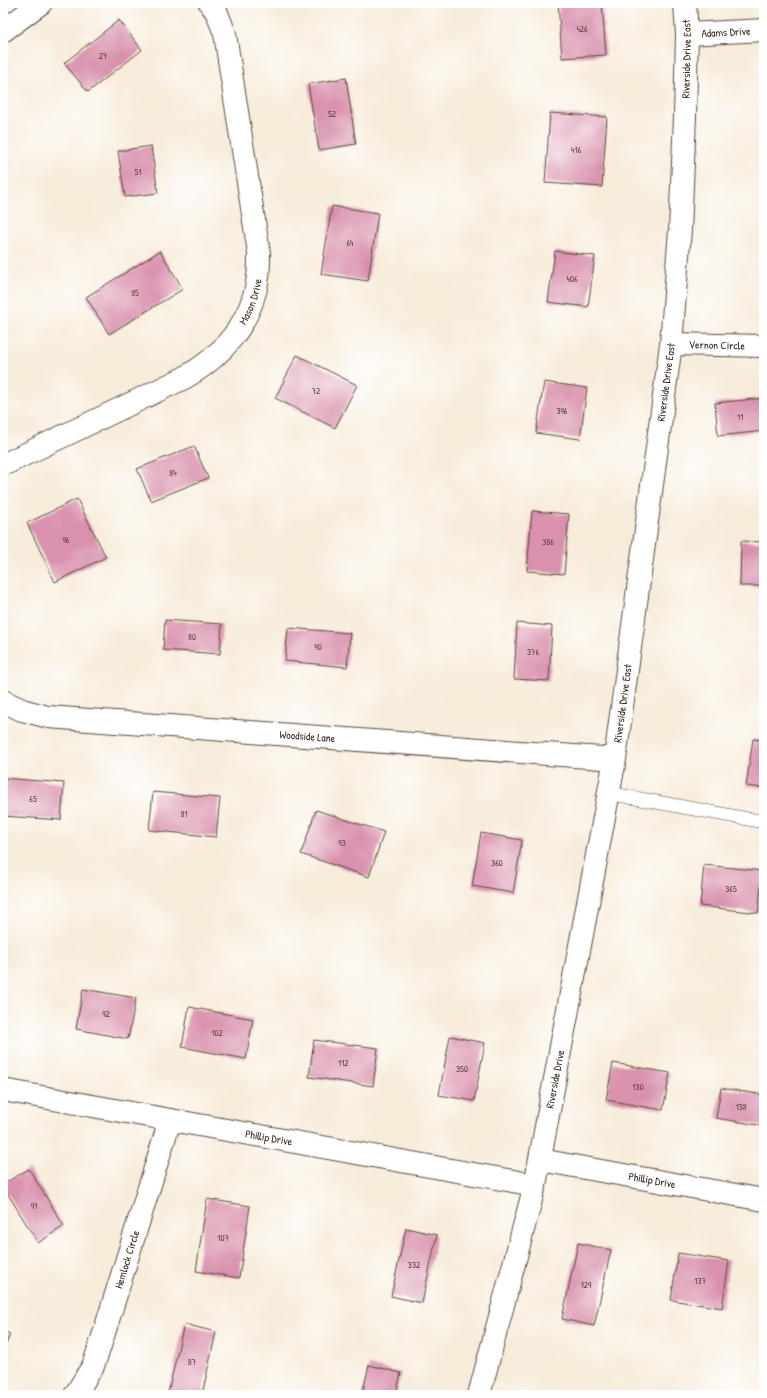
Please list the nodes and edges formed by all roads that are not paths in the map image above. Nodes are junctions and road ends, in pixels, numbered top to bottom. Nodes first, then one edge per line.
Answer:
1 (41, 3) edge
2 (210, 3) edge
3 (685, 3) edge
4 (764, 30) edge
5 (3, 31) edge
6 (687, 34) junction
7 (671, 344) junction
8 (764, 346) edge
9 (3, 465) edge
10 (3, 701) edge
11 (615, 759) junction
12 (608, 793) junction
13 (764, 822) edge
14 (3, 1090) edge
15 (170, 1120) junction
16 (540, 1160) junction
17 (535, 1185) junction
18 (764, 1200) edge
19 (75, 1395) edge
20 (479, 1395) edge

1 - 5 street
2 - 9 street, Mason Drive
3 - 6 street, Riverside Drive East
4 - 6 street, Adams Drive
6 - 7 street, Riverside Drive East
7 - 8 street, Vernon Circle
7 - 11 street, Riverside Drive East
10 - 11 street, Woodside Lane
11 - 12 street, Riverside Drive
12 - 13 lane
12 - 16 street, Riverside Drive
14 - 15 street, Phillip Drive
15 - 17 street, Phillip Drive
15 - 19 street, Hemlock Circle
16 - 17 street, Riverside Drive
16 - 18 street, Phillip Drive
17 - 20 street, Riverside Drive

